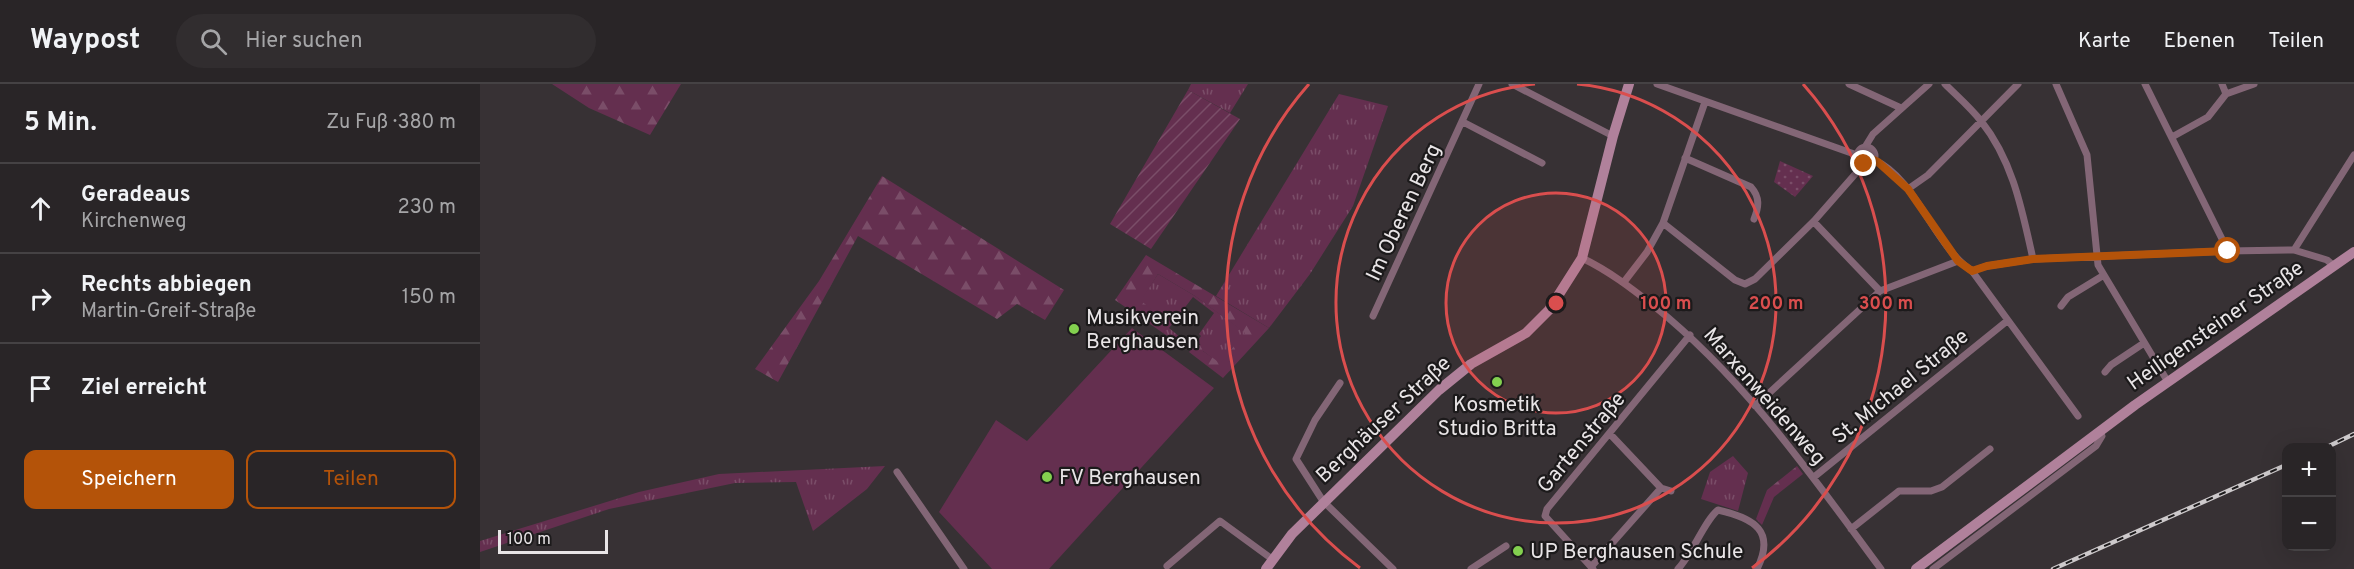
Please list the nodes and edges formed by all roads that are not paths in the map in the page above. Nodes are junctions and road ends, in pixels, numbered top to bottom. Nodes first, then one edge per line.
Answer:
1 (1479, 84) edge
2 (1512, 84) edge
3 (1629, 84) edge
4 (1657, 84) edge
5 (1849, 84) edge
6 (1929, 84) edge
7 (1945, 84) edge
8 (2018, 84) edge
9 (2056, 84) edge
10 (2145, 84) edge
11 (2222, 84) edge
12 (2254, 84) edge
13 (1675, 87) edge
14 (1864, 87) edge
15 (2226, 94) junction
16 (1705, 102) junction
17 (1902, 108) junction
18 (1981, 120) junction
19 (1463, 122) junction
20 (1613, 136) junction
21 (2172, 137) junction
22 (1865, 147) junction
23 (1857, 155) junction
24 (2354, 155) edge
25 (1685, 158) junction
26 (1874, 160) junction
27 (1542, 163) dead end
28 (1864, 164) junction
29 (1908, 189) junction
30 (1754, 219) dead end
31 (1814, 222) junction
32 (1663, 223) junction
33 (2294, 250) junction
34 (2228, 251) junction
35 (2354, 252) edge
36 (2096, 257) junction
37 (1582, 258) junction
38 (2033, 259) junction
39 (1958, 261) junction
40 (2334, 266) junction
41 (1972, 271) junction
42 (2104, 275) junction
43 (1624, 282) junction
44 (1880, 291) junction
45 (2061, 306) dead end
46 (1373, 316) dead end
47 (2007, 321) junction
48 (1690, 335) junction
49 (2144, 344) junction
50 (2105, 372) dead end
51 (2168, 382) junction
52 (1341, 383) dead end
53 (1755, 406) junction
54 (2078, 416) dead end
55 (2099, 431) junction
56 (1610, 434) junction
57 (1990, 449) dead end
58 (897, 472) dead end
59 (1814, 477) junction
60 (1660, 488) junction
61 (1671, 491) dead end
62 (1323, 501) junction
63 (1851, 529) junction
64 (1506, 546) dead end
65 (1272, 559) junction
66 (1167, 566) dead end
67 (1592, 568) edge
68 (964, 569) edge
69 (1266, 569) edge
70 (1394, 569) edge
71 (1471, 569) edge
72 (1678, 569) edge
73 (1757, 569) edge
74 (1881, 569) edge
75 (1916, 569) edge
76 (1933, 569) edge

1 - 19 street, Im Oberen Berg
2 - 20 street
3 - 20 street, Berghäuser Straße
4 - 13 street
5 - 14 street
6 - 17 street
7 - 18 street
8 - 18 street
9 - 36 street
10 - 21 street
11 - 15 street
12 - 15 street
13 - 16 street
14 - 17 street
15 - 21 street
16 - 23 street
16 - 25 street
17 - 22 street
18 - 29 street
18 - 38 street
19 - 27 street
19 - 46 street, Im Oberen Berg
20 - 37 street, Berghäuser Straße
21 - 34 street
22 - 23 street
22 - 26 street
23 - 28 street
24 - 33 street
25 - 30 street
25 - 32 street
26 - 28 street
26 - 29 street
28 - 31 street
29 - 39 street
31 - 32 street
31 - 44 street
32 - 43 street
33 - 34 street
33 - 40 street
34 - 36 street
35 - 40 street, Heiligensteiner Straße
36 - 38 street
36 - 42 street
37 - 43 street, Marxenweidenweg
37 - 62 street, Berghäuser Straße
38 - 41 street
39 - 41 street
39 - 44 street
40 - 51 street, Heiligensteiner Straße
41 - 47 street
42 - 45 street
42 - 49 street
43 - 48 street, Marxenweidenweg
44 - 53 street
47 - 54 street
47 - 59 street, St. Michael Straße
48 - 53 street, Marxenweidenweg
48 - 56 street, Gartenstraße
49 - 50 street
49 - 51 street
51 - 55 street, Heiligensteiner Straße
52 - 62 street
53 - 59 street, Marxenweidenweg
55 - 75 street, Heiligensteiner Straße
55 - 76 street
56 - 60 street
56 - 67 street, Gartenstraße
57 - 63 street
58 - 68 street
59 - 63 street, Marxenweidenweg
60 - 61 street
60 - 67 street
62 - 65 street, Berghäuser Straße
62 - 70 street
63 - 74 street, Marxenweidenweg
64 - 71 street
65 - 66 street
65 - 69 street, Berghäuser Straße
72 - 73 street

